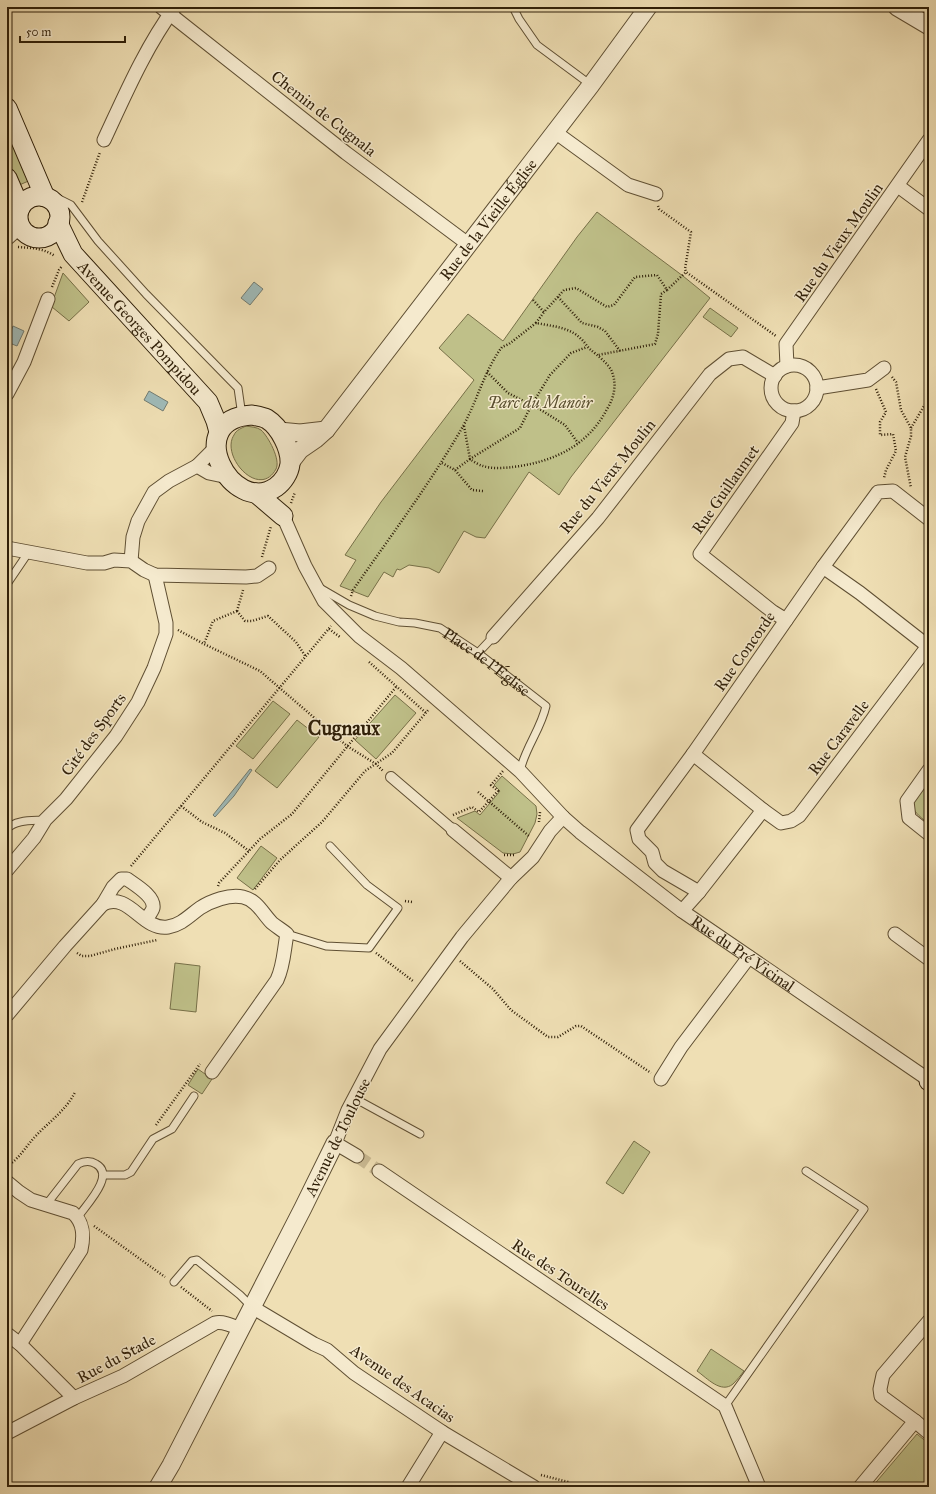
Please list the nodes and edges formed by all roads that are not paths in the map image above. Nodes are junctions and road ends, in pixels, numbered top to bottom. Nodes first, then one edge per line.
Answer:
1 (513, 7) edge
2 (648, 7) edge
3 (897, 7) edge
4 (168, 9) edge
5 (929, 26) edge
6 (592, 85) junction
7 (7, 108) edge
8 (555, 132) junction
9 (104, 140) road end
10 (929, 140) edge
11 (7, 178) edge
12 (898, 186) junction
13 (656, 194) road end
14 (45, 197) junction
15 (929, 210) edge
16 (58, 223) junction
17 (15, 229) edge
18 (41, 237) junction
19 (468, 244) junction
20 (66, 257) junction
21 (48, 299) road end
22 (787, 366) junction
23 (884, 368) road end
24 (775, 376) junction
25 (817, 388) junction
26 (7, 394) edge
27 (208, 402) junction
28 (794, 411) junction
29 (242, 416) junction
30 (326, 430) junction
31 (279, 432) junction
32 (217, 440) junction
33 (290, 463) junction
34 (197, 466) junction
35 (228, 477) junction
36 (282, 482) junction
37 (256, 493) junction
38 (278, 518) junction
39 (929, 519) edge
40 (7, 548) edge
41 (28, 553) junction
42 (131, 561) junction
43 (823, 567) junction
44 (269, 568) dead end
45 (155, 575) junction
46 (7, 584) edge
47 (314, 584) junction
48 (786, 620) junction
49 (493, 636) joint
50 (929, 647) edge
51 (478, 653) junction
52 (693, 754) junction
53 (515, 767) junction
54 (929, 770) edge
55 (391, 777) road end
56 (763, 810) junction
57 (563, 817) junction
58 (45, 820) junction
59 (455, 826) joint
60 (7, 830) edge
61 (929, 834) edge
62 (330, 846) dead end
63 (7, 870) edge
64 (511, 878) junction
65 (699, 892) junction
66 (103, 904) junction
67 (682, 911) junction
68 (146, 920) junction
69 (287, 934) junction
70 (895, 934) dead end
71 (749, 957) junction
72 (929, 959) edge
73 (7, 1015) edge
74 (212, 1072) dead end
75 (661, 1079) road end
76 (929, 1080) edge
77 (194, 1096) dead end
78 (354, 1098) junction
79 (420, 1134) dead end
80 (335, 1143) junction
81 (357, 1156) tunnel mouth
82 (379, 1170) tunnel mouth
83 (806, 1171) dead end
84 (104, 1175) junction
85 (7, 1182) edge
86 (46, 1205) junction
87 (80, 1222) junction
88 (174, 1282) road end
89 (252, 1307) junction
90 (929, 1321) edge
91 (240, 1329) junction
92 (7, 1334) edge
93 (20, 1344) junction
94 (74, 1398) junction
95 (725, 1406) junction
96 (914, 1421) junction
97 (442, 1432) junction
98 (7, 1433) edge
99 (929, 1433) edge
100 (532, 1483) edge
101 (158, 1487) edge
102 (408, 1487) edge
103 (759, 1487) edge
104 (860, 1487) edge

1 - 6 lane
2 - 6 street, Rue de la Vieille Église
3 - 5 street
4 - 9 street
4 - 19 street, Chemin de Cugnala
6 - 8 street, Rue de la Vieille Église
7 - 14 main road
8 - 13 street
8 - 19 street, Rue de la Vieille Église
10 - 12 street, Rue du Vieux Moulin
11 - 17 main road
12 - 15 street
12 - 22 street, Rue du Vieux Moulin
14 - 16 main road
14 - 17 main road
14 - 29 lane
16 - 18 main road
16 - 20 main road, Avenue Georges Pompidou
17 - 18 main road
18 - 20 main road, Avenue Georges Pompidou
19 - 30 street, Rue de la Vieille Église
20 - 27 main road, Avenue Georges Pompidou
21 - 26 street
22 - 24 street
22 - 25 street
23 - 25 street
24 - 28 street
24 - 49 street, Rue du Vieux Moulin
25 - 28 street
27 - 29 main road, Avenue Georges Pompidou
27 - 32 main road, Avenue Georges Pompidou
28 - 48 street, Rue Guillaumet
29 - 31 main road
29 - 32 main road
30 - 31 street
30 - 33 street, Rue de la Vieille Église
31 - 33 main road
32 - 34 street
32 - 35 main road
33 - 36 main road
34 - 35 street
34 - 42 street
35 - 37 main road
36 - 37 main road
36 - 38 main road
37 - 38 main road
38 - 47 street
39 - 43 street, Rue Concorde
40 - 41 street
41 - 42 street
41 - 46 lane
42 - 45 street
43 - 48 street, Rue Concorde
43 - 50 street
44 - 45 street
45 - 58 street, Cité des Sports
47 - 51 lane, Place de l'Église
47 - 53 street
48 - 52 street, Rue Concorde
49 - 51 lane, Rue du Vieux Moulin
50 - 56 street, Rue Caravelle
51 - 53 lane, Place de l'Église
52 - 56 street
52 - 65 street, Rue Concorde
53 - 57 street
54 - 61 street
55 - 59 street
56 - 65 street
57 - 64 street, Avenue de Toulouse
57 - 67 street, Rue du Pré Vicinal
58 - 60 lane
58 - 63 street, Cité des Sports
59 - 64 street
62 - 69 lane
64 - 78 street, Avenue de Toulouse
65 - 67 street
66 - 68 street
66 - 68 street
66 - 73 street
67 - 71 street, Rue du Pré Vicinal
68 - 69 street
69 - 74 street
70 - 72 street
71 - 75 street
71 - 76 street, Rue du Pré Vicinal
77 - 84 lane
78 - 79 lane
78 - 80 street, Avenue de Toulouse
80 - 81 street
80 - 89 street, Avenue de Toulouse
82 - 95 street, Rue des Tourelles
83 - 95 lane
84 - 86 lane
84 - 87 lane
85 - 86 street
86 - 87 street
87 - 93 street
88 - 89 lane
89 - 91 street, Avenue de Toulouse
89 - 97 street, Avenue des Acacias
90 - 96 street
91 - 94 street, Rue du Stade
91 - 101 street, Avenue de Toulouse
92 - 93 street
93 - 94 street
94 - 98 street, Rue du Stade
95 - 103 street
96 - 99 street
96 - 104 street
97 - 100 street, Avenue des Acacias
97 - 102 street

